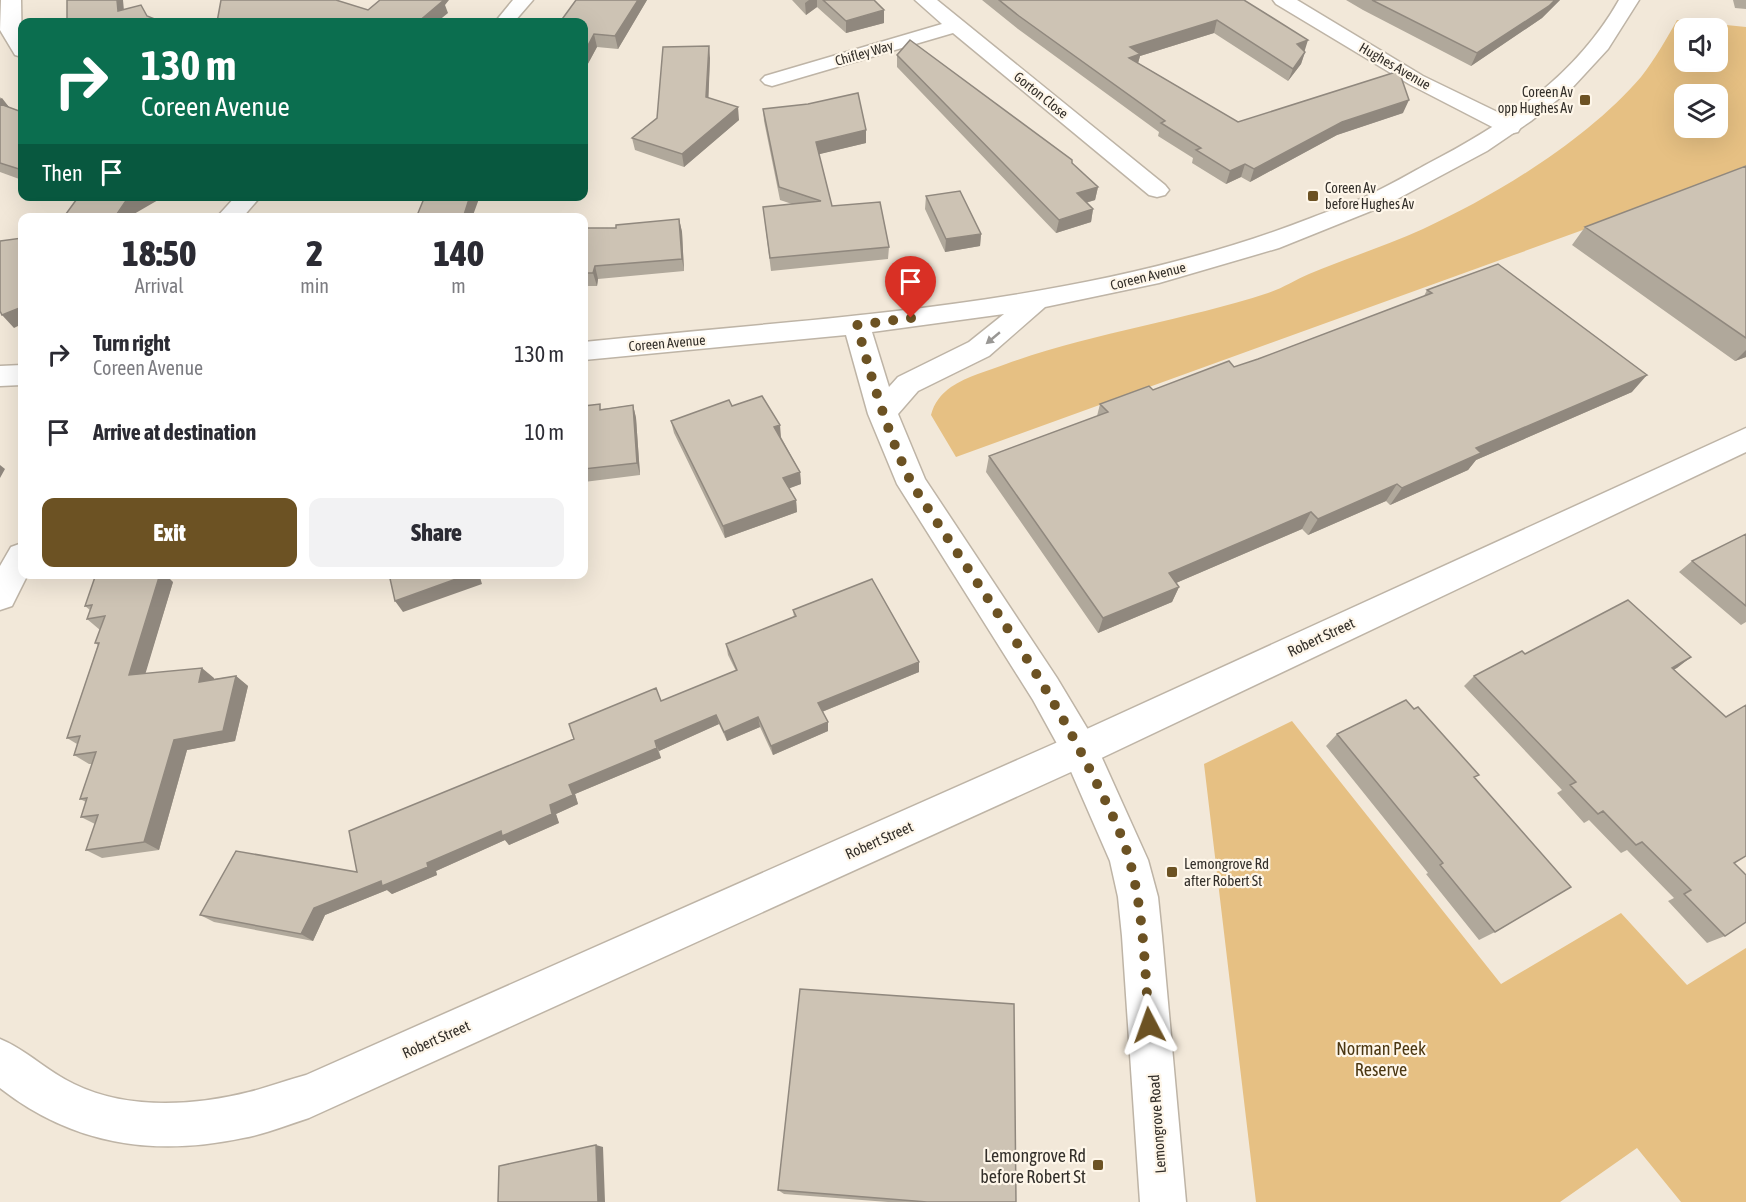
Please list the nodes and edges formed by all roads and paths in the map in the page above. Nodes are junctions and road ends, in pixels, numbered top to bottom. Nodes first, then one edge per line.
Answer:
1 (10, 0) edge
2 (523, 0) edge
3 (925, 0) edge
4 (1283, 0) edge
5 (1629, 0) edge
6 (507, 18) edge
7 (957, 26) junction
8 (18, 44) edge
9 (772, 80) dead end
10 (1510, 127) junction
11 (1157, 190) dead end
12 (245, 201) edge
13 (233, 213) edge
14 (1037, 300) junction
15 (857, 325) junction
16 (588, 351) edge
17 (18, 375) edge
18 (0, 376) edge
19 (882, 414) junction
20 (1746, 439) edge
21 (18, 563) edge
22 (0, 596) edge
23 (1080, 750) junction
24 (0, 1061) edge
25 (1162, 1202) edge

1 - 8 street
2 - 6 street
3 - 7 street, Gorton Close
4 - 10 street, Hughes Avenue
5 - 10 street, Coreen Avenue
7 - 9 street, Chifley Way
7 - 11 street, Gorton Close
10 - 14 street, Coreen Avenue
12 - 13 street
14 - 15 street, Coreen Avenue
14 -> 19 street
15 - 16 street, Coreen Avenue
15 - 19 street, Lemongrove Road
17 - 18 street
19 - 23 street, Lemongrove Road
20 - 23 street, Robert Street
21 - 22 street
23 - 24 street, Robert Street
23 - 25 street, Lemongrove Road

